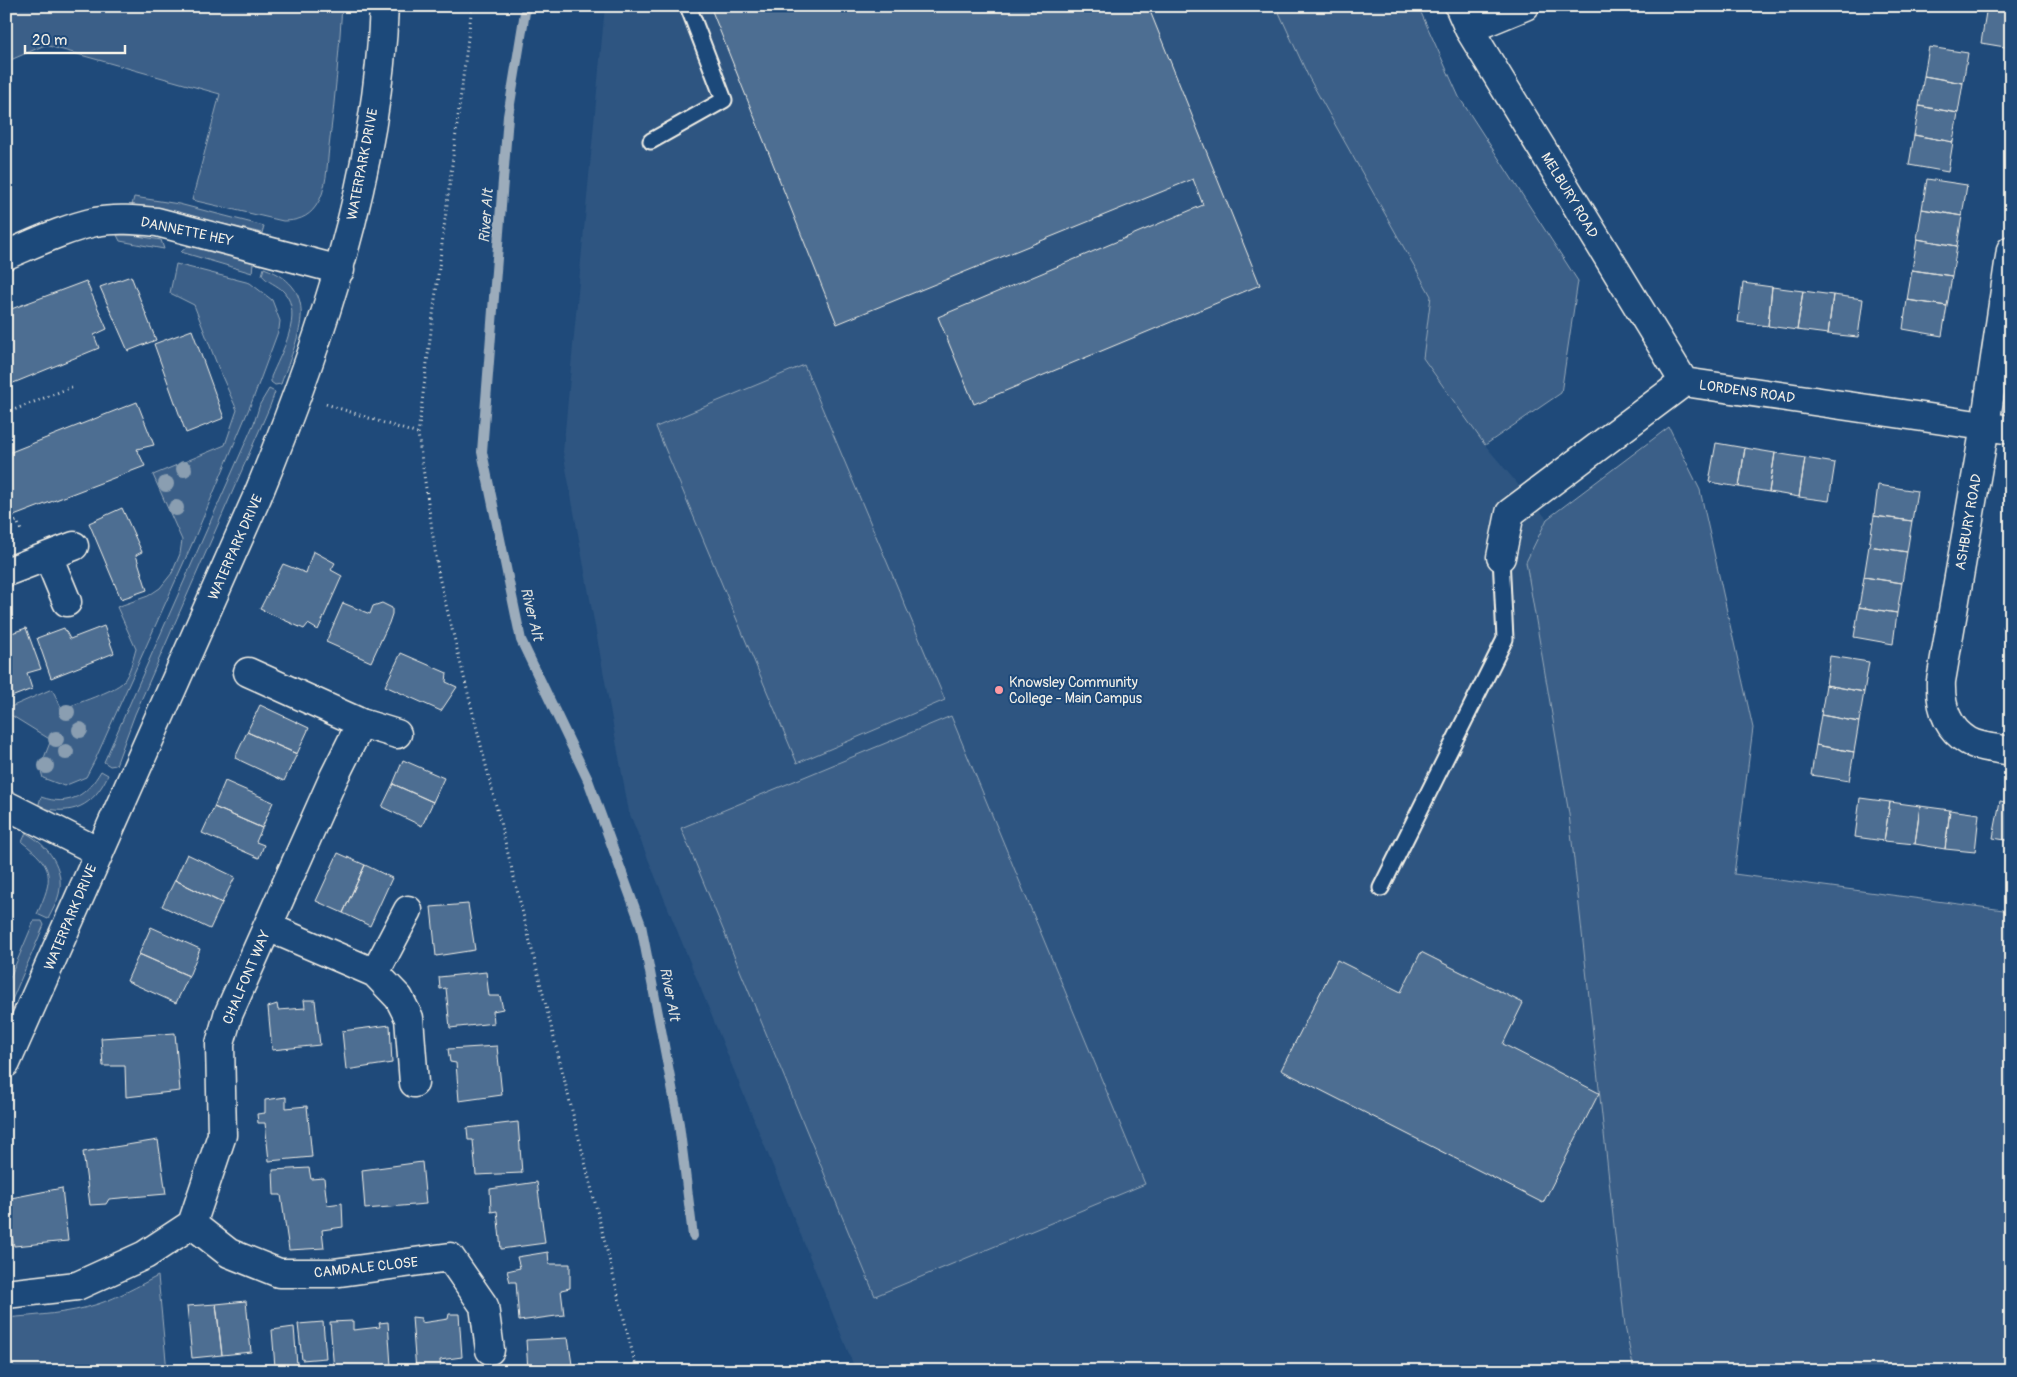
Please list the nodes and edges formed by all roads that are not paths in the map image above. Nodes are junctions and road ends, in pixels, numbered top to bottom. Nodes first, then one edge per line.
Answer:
1 (384, 6) edge
2 (688, 6) edge
3 (1524, 6) edge
4 (1464, 18) edge
5 (651, 141) dead end
6 (2011, 250) edge
7 (6, 255) edge
8 (340, 270) junction
9 (1684, 382) junction
10 (1998, 428) edge
11 (74, 546) dead end
12 (48, 556) junction
13 (1501, 557) joint
14 (6, 572) edge
15 (67, 602) dead end
16 (248, 672) dead end
17 (361, 723) junction
18 (397, 734) dead end
19 (2011, 751) edge
20 (6, 805) edge
21 (98, 852) junction
22 (1381, 888) dead end
23 (408, 910) dead end
24 (268, 927) junction
25 (375, 973) junction
26 (6, 1064) edge
27 (414, 1083) dead end
28 (192, 1224) junction
29 (6, 1294) edge
30 (490, 1350) dead end

1 - 8 street, WATERPARK DRIVE
2 - 5 lane
3 - 4 street
4 - 9 street, MELBURY ROAD
6 - 10 street, ASHBURY ROAD
7 - 8 street, DANNETTE HEY
8 - 21 street, WATERPARK DRIVE
9 - 10 street, LORDENS ROAD
9 - 13 street, LORDENS ROAD
10 - 19 street, ASHBURY ROAD
11 - 12 street
12 - 14 street
12 - 15 street
13 - 22 lane
16 - 17 street
17 - 18 street
17 - 24 street, CHALFONT WAY
20 - 21 street
21 - 26 street, WATERPARK DRIVE
23 - 25 street
24 - 25 street
24 - 28 street, CHALFONT WAY
25 - 27 street
28 - 29 street
28 - 30 street, CAMDALE CLOSE

